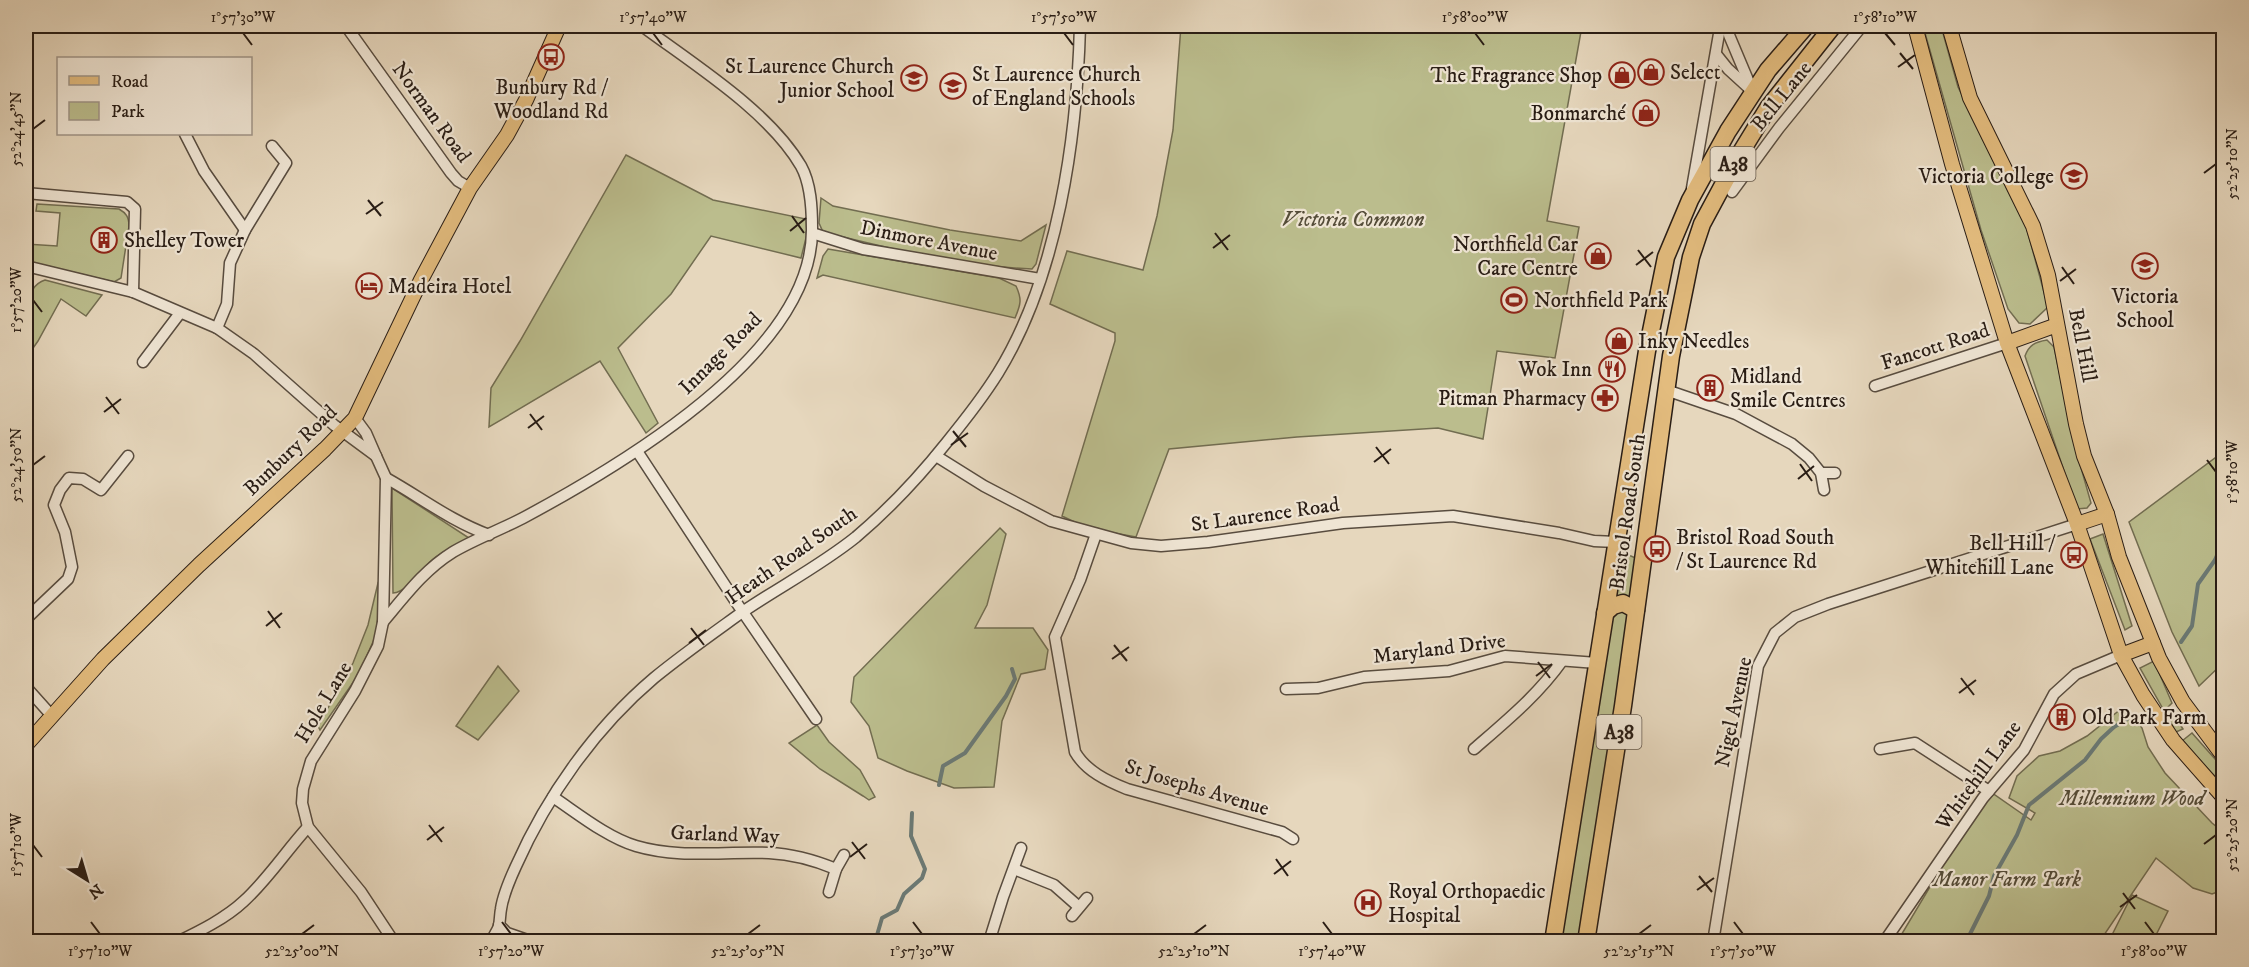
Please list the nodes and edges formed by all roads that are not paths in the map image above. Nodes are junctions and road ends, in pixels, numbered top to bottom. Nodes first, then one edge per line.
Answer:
1 (346, 26) edge
2 (642, 26) edge
3 (1080, 26) edge
4 (1723, 26) edge
5 (1730, 26) edge
6 (1806, 26) edge
7 (1833, 26) edge
8 (1863, 26) edge
9 (1913, 26) edge
10 (1948, 26) edge
11 (560, 28) edge
12 (1716, 54) junction
13 (1753, 92) junction
14 (1768, 108) junction
15 (186, 135) edge
16 (272, 147) dead end
17 (470, 188) junction
18 (1732, 192) dead end
19 (26, 193) edge
20 (1689, 200) junction
21 (245, 230) junction
22 (812, 233) junction
23 (26, 270) edge
24 (1040, 279) junction
25 (133, 292) junction
26 (180, 313) junction
27 (2057, 325) junction
28 (217, 328) junction
29 (2007, 344) junction
30 (143, 362) dead end
31 (1875, 386) dead end
32 (1666, 390) junction
33 (355, 418) junction
34 (342, 431) junction
35 (637, 451) junction
36 (128, 456) dead end
37 (376, 456) junction
38 (936, 456) junction
39 (1821, 473) junction
40 (1834, 473) dead end
41 (386, 478) junction
42 (1824, 490) dead end
43 (2107, 514) junction
44 (2077, 525) junction
45 (1096, 534) junction
46 (489, 535) junction
47 (1616, 542) junction
48 (1645, 547) junction
49 (1636, 610) junction
50 (743, 612) junction
51 (1605, 613) junction
52 (26, 619) edge
53 (383, 622) junction
54 (2153, 643) junction
55 (2121, 655) junction
56 (1562, 661) junction
57 (1597, 663) junction
58 (26, 687) edge
59 (1286, 689) dead end
60 (52, 716) junction
61 (816, 719) dead end
62 (26, 745) edge
63 (2220, 747) edge
64 (1474, 749) dead end
65 (1880, 749) dead end
66 (1989, 791) junction
67 (553, 797) junction
68 (2223, 798) edge
69 (309, 827) junction
70 (1293, 838) dead end
71 (1021, 848) dead end
72 (844, 855) dead end
73 (836, 869) junction
74 (1014, 869) junction
75 (829, 892) dead end
76 (1087, 898) dead end
77 (1079, 907) junction
78 (1072, 916) dead end
79 (499, 925) junction
80 (177, 942) edge
81 (394, 942) edge
82 (491, 942) edge
83 (533, 942) edge
84 (989, 942) edge
85 (1553, 942) edge
86 (1586, 942) edge
87 (1713, 942) edge
88 (1884, 942) edge

1 - 17 street, Norman Road
2 - 22 street, Innage Road
3 - 24 street, Heath Road South
4 - 12 street, Bristol Road South
5 - 13 street
6 - 13 highway, A38
7 - 14 highway, A38
8 - 18 street, Bell Lane
9 - 29 main road
10 - 27 main road, Bell Hill
11 - 17 main road, Bunbury Road
12 - 13 street
12 - 20 street, Bristol Road South
13 - 14 highway
13 - 20 highway, Bristol Road South / A38
14 - 32 highway, Bristol Road South / A38
15 - 21 street
16 - 21 street
17 - 33 main road, Bunbury Road
19 - 25 street
20 - 47 highway, Bristol Road South / A38
21 - 28 street
22 - 24 street, Dinmore Avenue
22 - 35 street, Innage Road
23 - 25 street, Hole Lane
24 - 38 street, Heath Road South
25 - 26 street, Hole Lane
26 - 28 street, Hole Lane
26 - 30 street
27 - 29 main road
27 - 43 main road, Bell Hill
28 - 34 street, Hole Lane
29 - 31 street, Fancott Road
29 - 44 main road
32 - 39 street
32 - 48 highway, Bristol Road South / A38
33 - 34 main road, Bunbury Road
33 - 37 street, Hole Lane
34 - 37 street, Hole Lane
34 - 60 main road, Bunbury Road
35 - 46 street, Innage Road
35 - 50 street
36 - 52 street
37 - 41 street, Hole Lane
38 - 45 street, St Laurence Road
38 - 50 street, Heath Road South
39 - 40 street
39 - 42 street
41 - 46 street
41 - 53 street, Hole Lane
43 - 44 main road
43 - 54 main road, Bell Hill
44 - 55 main road
44 - 87 street, Nigel Avenue
45 - 47 street, St Laurence Road
45 - 70 street, St Josephs Avenue
46 - 53 street, Innage Road
47 - 48 highway
47 - 51 highway, Bristol Road South / A38
48 - 49 highway, Bristol Road South / A38
49 - 51 highway
49 - 86 highway, Bristol Road South / A38
50 - 61 street
50 - 67 street, Heath Road South
51 - 57 highway, Bristol Road South / A38
53 - 69 street, Hole Lane
54 - 55 main road
54 - 63 main road, Bell Hill
55 - 66 street, Whitehill Lane
55 - 68 main road
56 - 57 street, Maryland Drive
56 - 59 street, Maryland Drive
56 - 64 street
57 - 85 highway, Bristol Road South / A38
58 - 60 street
60 - 62 main road, Bunbury Road
65 - 66 street
66 - 88 street, Whitehill Lane
67 - 73 street, Garland Way
67 - 79 street, Heath Road South
69 - 80 street
69 - 81 street, Hole Lane
71 - 74 street
72 - 73 street
73 - 75 street
74 - 77 street
74 - 84 street
76 - 77 street
77 - 78 street
79 - 82 street, Heath Road South
79 - 83 street

